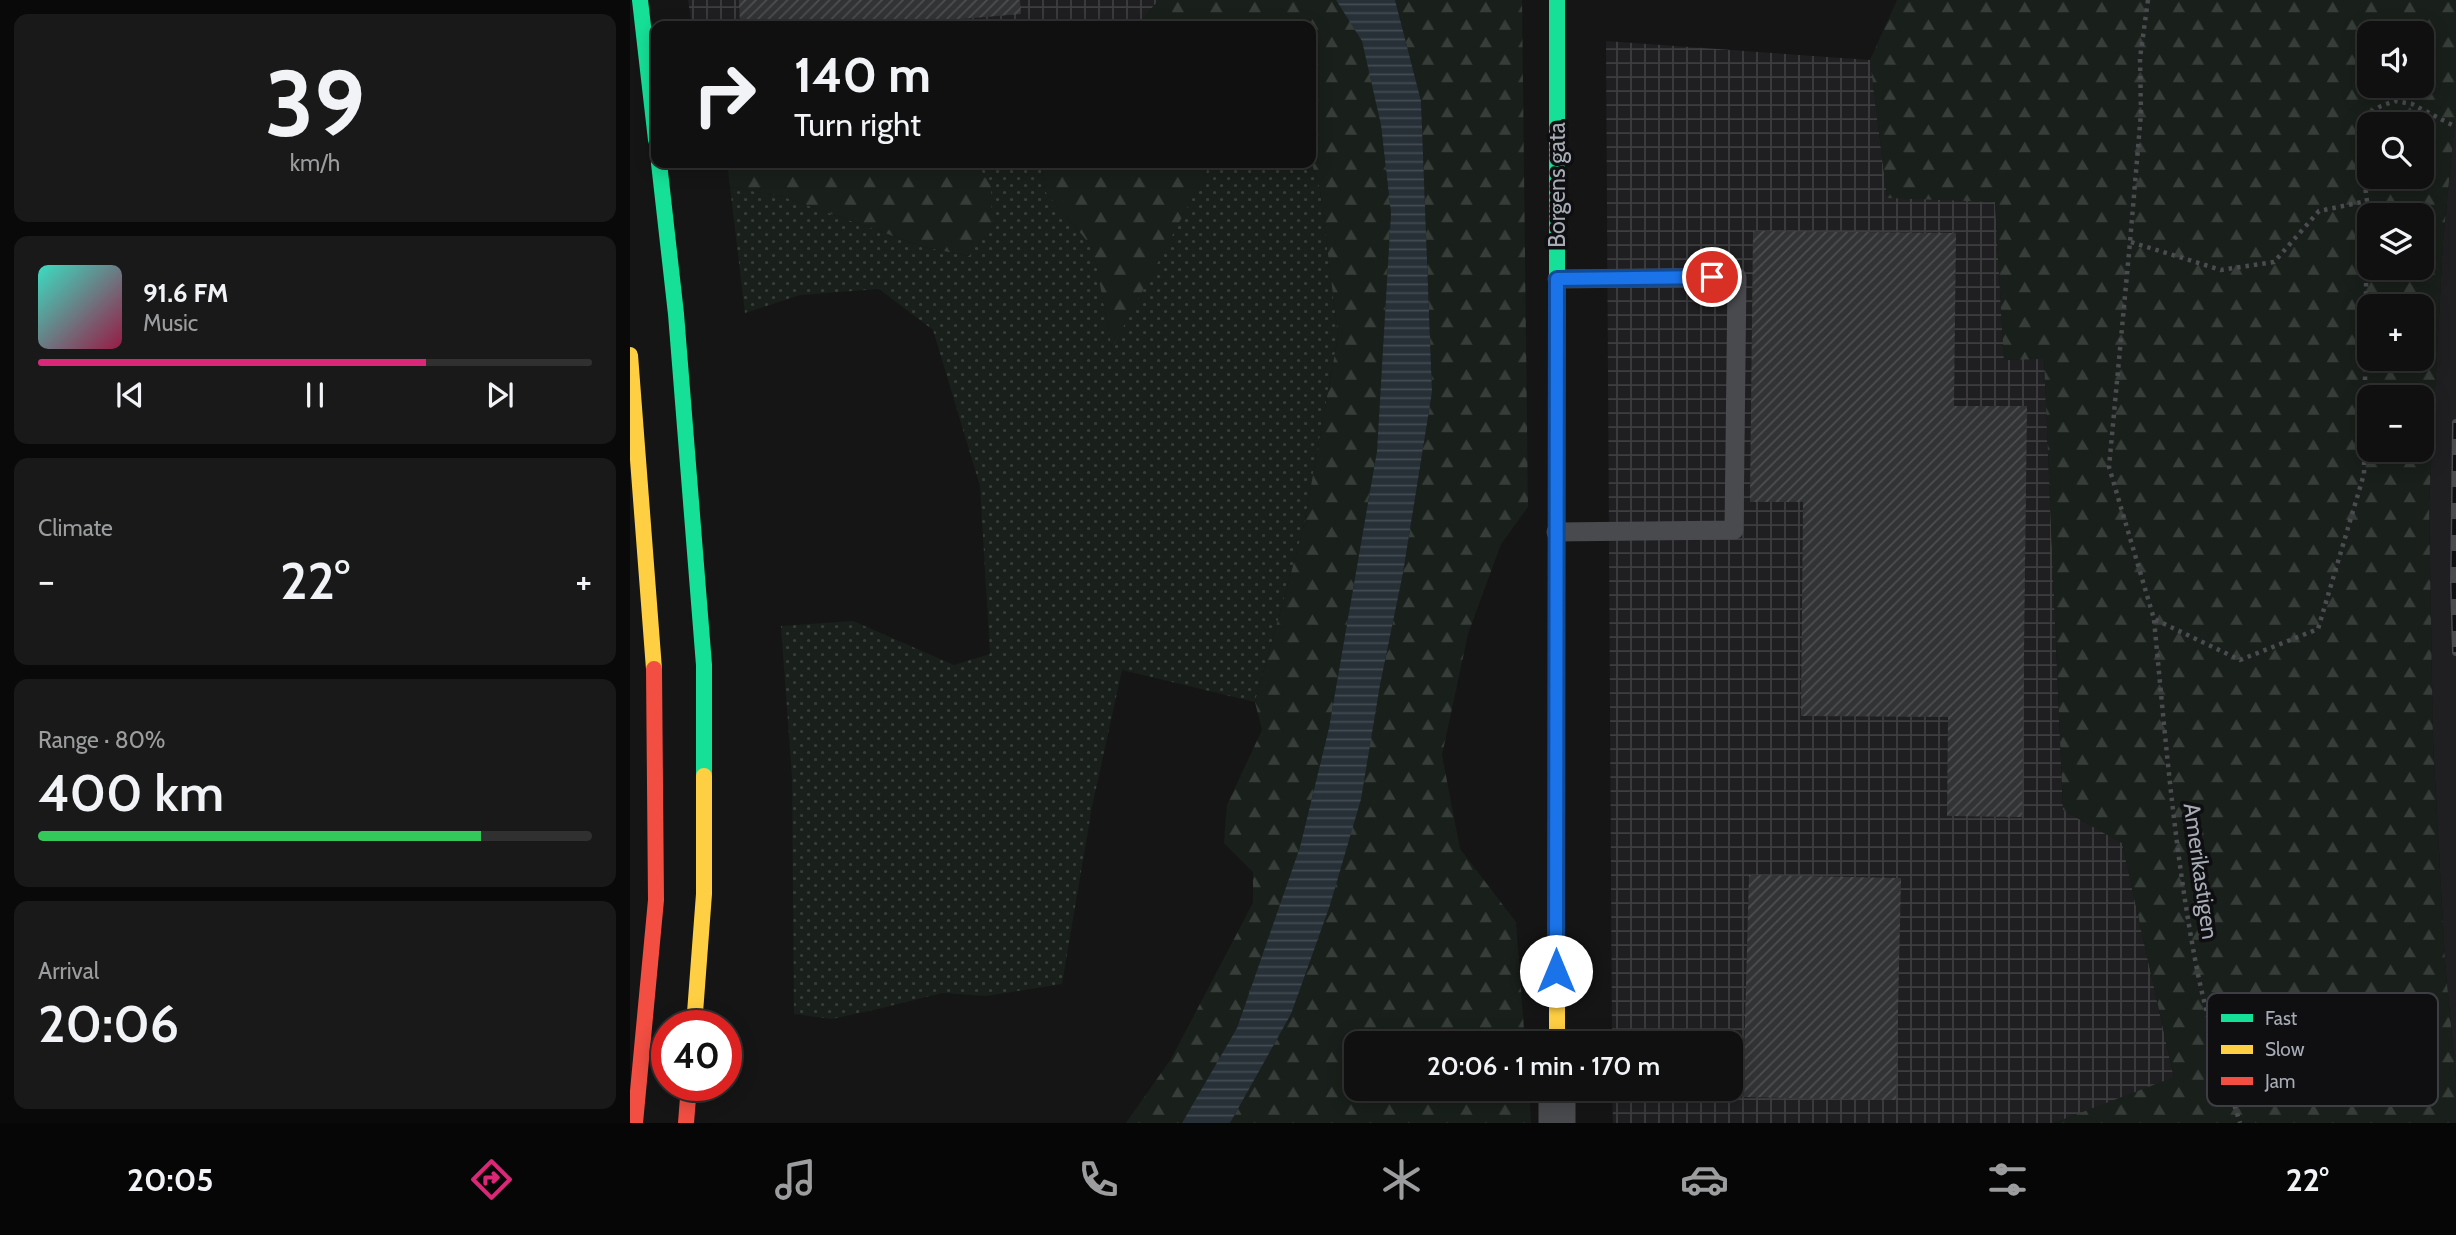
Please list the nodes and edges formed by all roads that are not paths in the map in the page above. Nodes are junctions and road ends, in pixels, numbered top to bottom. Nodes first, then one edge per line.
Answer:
1 (640, 0) edge
2 (1557, 0) edge
3 (651, 96) edge
4 (660, 168) edge
5 (1557, 279) junction
6 (630, 355) edge
7 (1556, 532) junction
8 (695, 1010) edge
9 (1557, 1031) edge
10 (689, 1101) edge
11 (1557, 1101) edge
12 (635, 1123) edge
13 (687, 1123) edge
14 (1557, 1123) edge

1 - 3 main road
2 - 5 main road, Borgens gata
4 - 8 main road
5 - 7 main road, Borgens gata
5 - 7 lane
6 - 12 main road
7 - 9 main road, Borgens gata
10 - 13 main road
11 - 14 street

